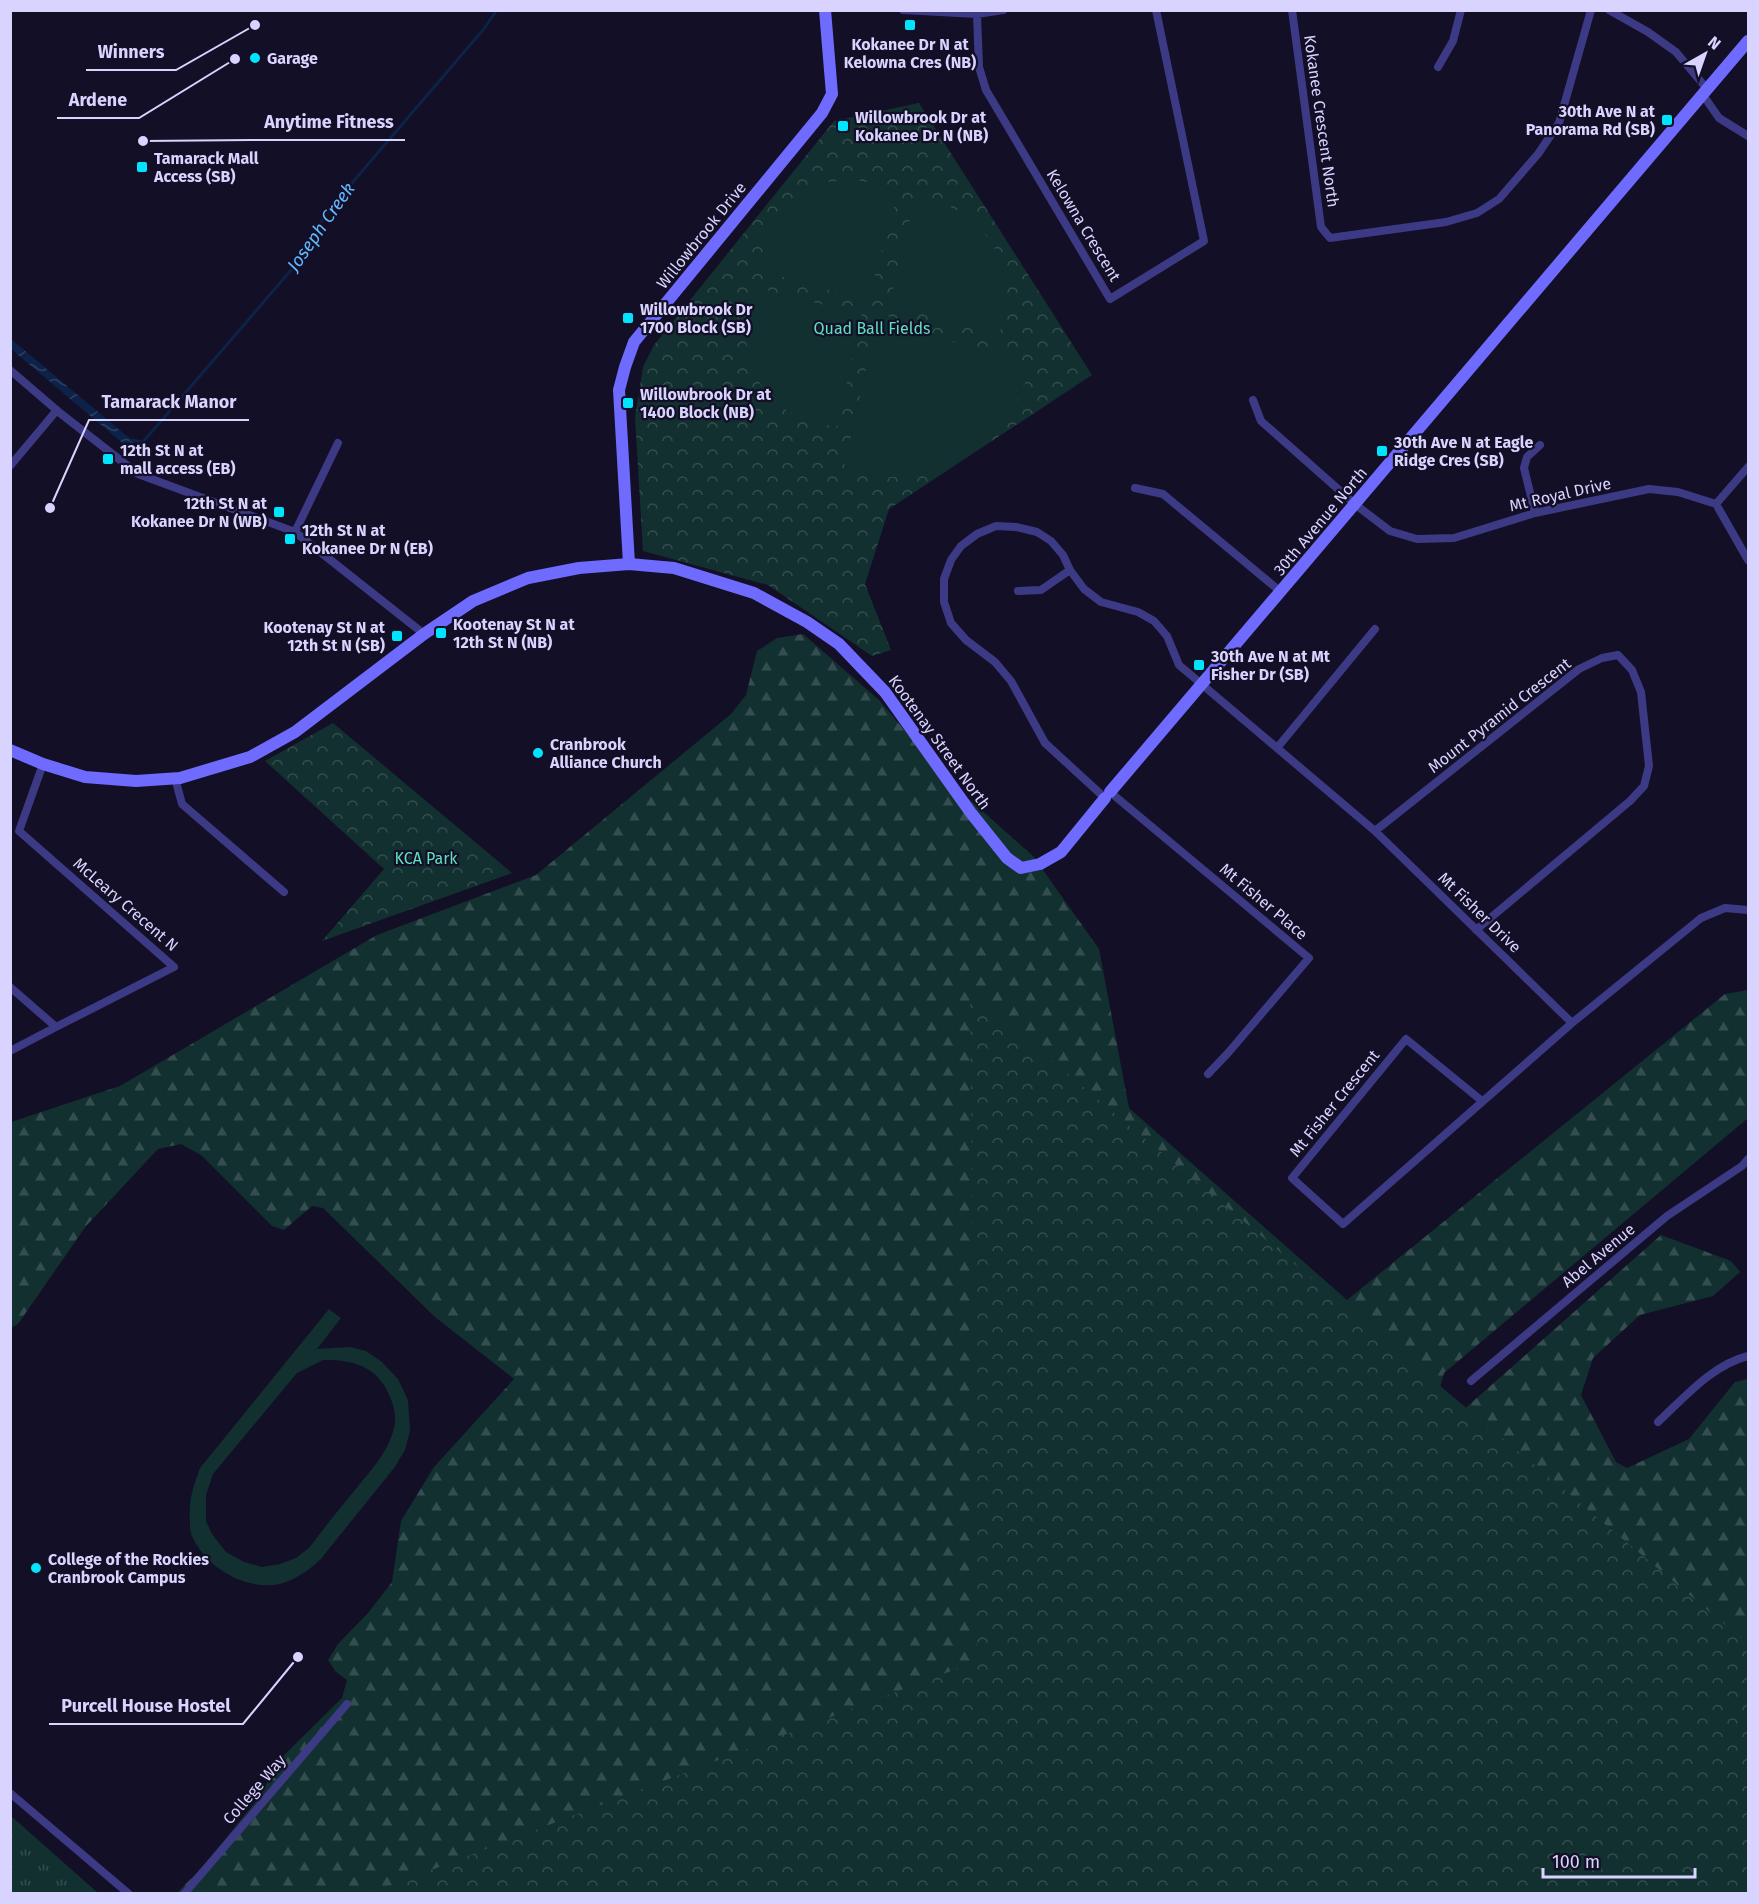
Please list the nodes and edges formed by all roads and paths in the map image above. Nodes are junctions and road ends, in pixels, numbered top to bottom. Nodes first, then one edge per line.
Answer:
1 (825, 10) edge
2 (903, 10) edge
3 (1003, 10) edge
4 (1156, 10) edge
5 (1292, 10) edge
6 (1461, 10) edge
7 (1591, 10) edge
8 (1609, 10) edge
9 (977, 14) junction
10 (1749, 41) edge
11 (1438, 67) dead end
12 (1705, 92) junction
13 (1749, 136) edge
14 (10, 370) edge
15 (1253, 400) dead end
16 (57, 410) junction
17 (338, 443) dead end
18 (1540, 445) dead end
19 (10, 466) edge
20 (1749, 467) edge
21 (1135, 489) dead end
22 (1716, 504) junction
23 (1356, 505) junction
24 (1535, 513) junction
25 (295, 532) junction
26 (1749, 560) edge
27 (629, 564) junction
28 (1070, 570) junction
29 (1018, 591) dead end
30 (1281, 592) junction
31 (1375, 629) dead end
32 (424, 634) junction
33 (1202, 684) junction
34 (1277, 748) junction
35 (10, 750) edge
36 (43, 764) junction
37 (175, 778) junction
38 (1107, 795) junction
39 (1375, 831) junction
40 (1021, 868) joint
41 (284, 892) dead end
42 (1749, 910) edge
43 (1476, 930) junction
44 (10, 987) edge
45 (1572, 1023) junction
46 (56, 1028) junction
47 (10, 1051) edge
48 (1208, 1074) dead end
49 (1482, 1101) junction
50 (1749, 1159) edge
51 (1749, 1356) edge
52 (1471, 1381) dead end
53 (1658, 1422) dead end
54 (347, 1704) dead end
55 (10, 1793) edge
56 (129, 1893) edge
57 (183, 1893) edge

1 - 27 street, Willowbrook Drive
2 - 9 street
3 - 9 street
4 - 9 street, Kelowna Crescent
5 - 7 street, Kokanee Crescent North
6 - 11 street
8 - 12 street
10 - 12 street, 30th Avenue North
12 - 13 street
12 - 23 street, 30th Avenue North
14 - 16 street
15 - 23 street, Mt Royal Drive
16 - 19 street
16 - 25 street
17 - 25 street
18 - 24 street
20 - 22 street
21 - 30 street
22 - 24 street, Mt Royal Drive
22 - 26 street
23 - 24 street, Mt Royal Drive
23 - 30 street, 30th Avenue North
25 - 32 street
27 - 32 street, Kootenay Street North
27 - 40 street, Kootenay Street North
28 - 29 street
28 - 33 street, Mt Fisher Drive
28 - 38 street, Mt Fisher Drive
30 - 33 street, 30th Avenue North
31 - 34 street
32 - 37 street, Kootenay Street North
33 - 34 street, Mt Fisher Drive
33 - 38 street, 30th Avenue North
34 - 39 street, Mt Fisher Drive
35 - 36 street, Kootenay Street North
36 - 37 street, Kootenay Street North
36 - 46 street, McLeary Crecent N
37 - 41 street
38 - 40 street, 30th Avenue North
38 - 48 street, Mt Fisher Place
39 - 43 street, Mt Fisher Drive
39 - 43 street, Mount Pyramid Crescent
42 - 45 street
43 - 45 street, Mt Fisher Drive
44 - 46 street
45 - 49 street, Mt Fisher Crescent
46 - 47 street
49 - 49 street, Mt Fisher Crescent
50 - 52 street, Abel Avenue
51 - 53 street
54 - 57 street, College Way
55 - 56 street

